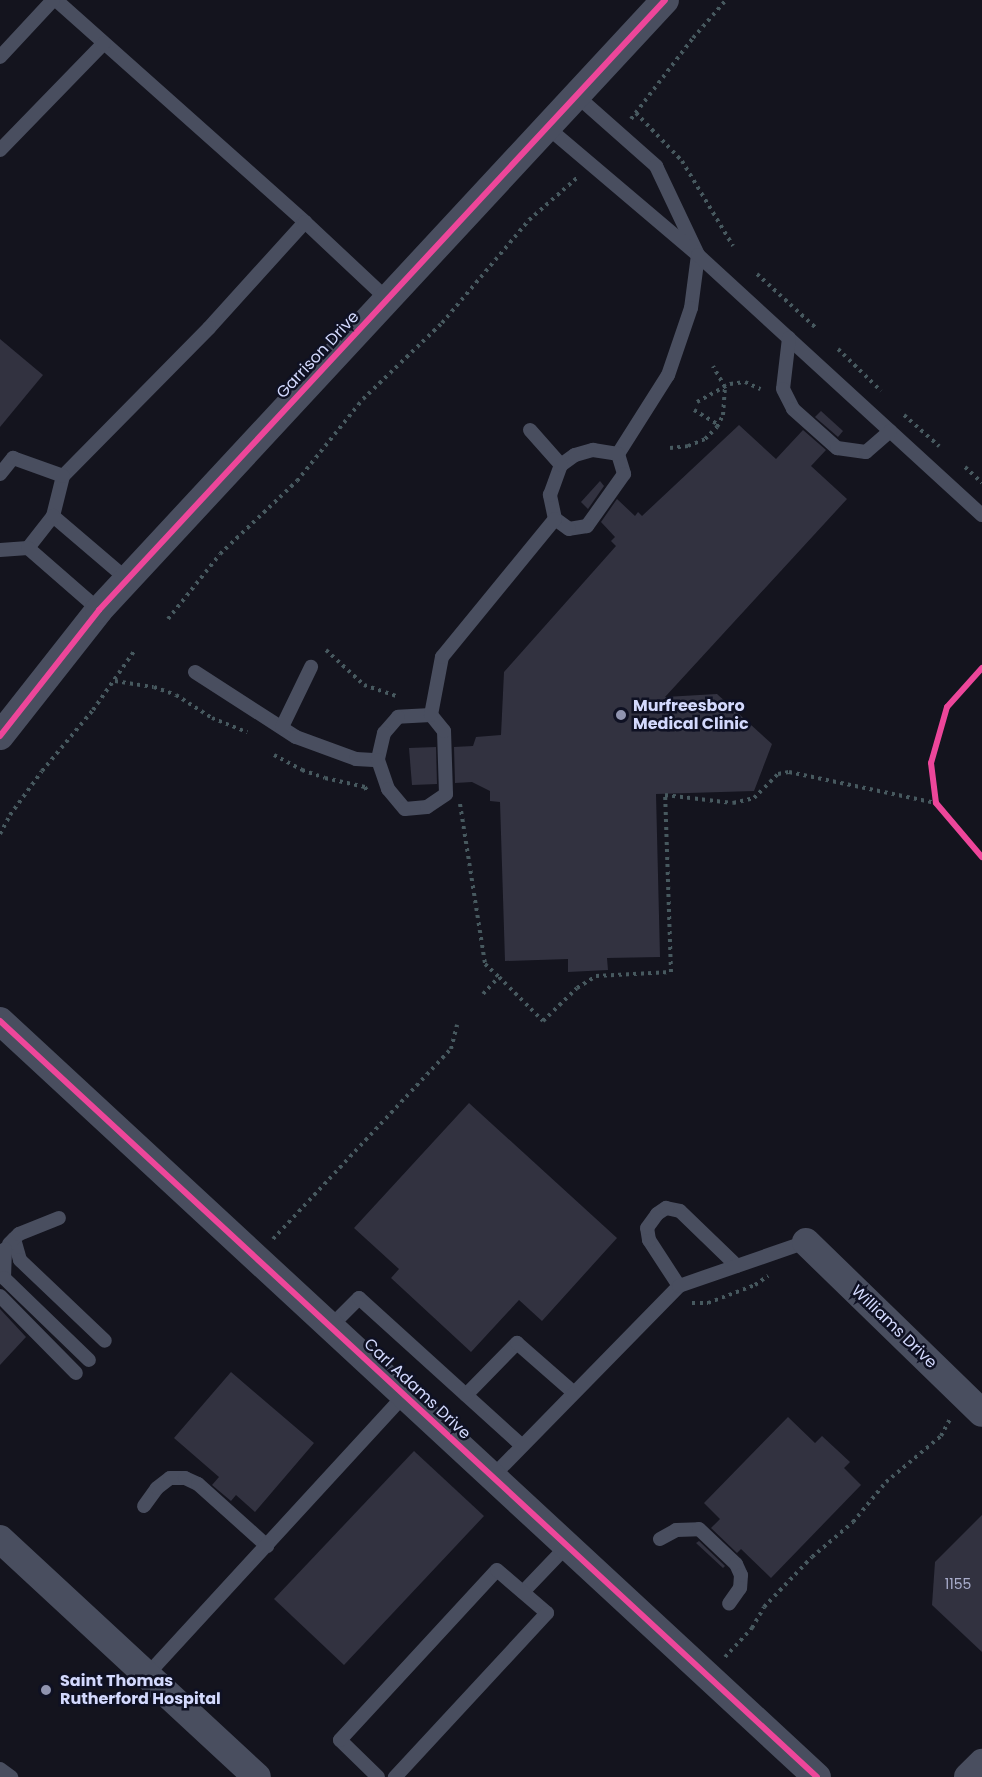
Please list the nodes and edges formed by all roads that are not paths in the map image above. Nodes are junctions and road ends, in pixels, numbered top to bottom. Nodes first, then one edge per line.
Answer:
1 (55, 0) edge
2 (665, 0) edge
3 (104, 43) junction
4 (0, 57) edge
5 (576, 96) junction
6 (547, 127) junction
7 (0, 150) edge
8 (304, 222) junction
9 (698, 255) junction
10 (387, 299) junction
11 (789, 338) junction
12 (530, 430) dead end
13 (890, 431) junction
14 (618, 454) junction
15 (561, 465) junction
16 (0, 474) edge
17 (63, 476) junction
18 (982, 515) edge
19 (53, 516) junction
20 (555, 519) junction
21 (28, 548) junction
22 (0, 550) edge
23 (128, 579) junction
24 (99, 610) junction
25 (311, 667) dead end
26 (195, 672) dead end
27 (431, 715) junction
28 (282, 728) junction
29 (0, 736) edge
30 (378, 760) junction
31 (0, 1021) edge
32 (59, 1218) dead end
33 (806, 1242) joint
34 (7, 1247) edge
35 (737, 1266) junction
36 (679, 1286) junction
37 (0, 1296) edge
38 (330, 1327) junction
39 (105, 1341) dead end
40 (88, 1360) dead end
41 (76, 1373) dead end
42 (573, 1392) junction
43 (466, 1395) junction
44 (404, 1396) junction
45 (971, 1417) edge
46 (522, 1446) junction
47 (492, 1477) junction
48 (144, 1506) dead end
49 (0, 1539) edge
50 (660, 1539) dead end
51 (267, 1546) junction
52 (567, 1546) junction
53 (523, 1592) junction
54 (729, 1604) dead end
55 (147, 1675) junction
56 (982, 1763) edge
57 (0, 1769) edge
58 (10, 1777) edge
59 (257, 1777) edge
60 (378, 1777) edge
61 (395, 1777) edge
62 (817, 1777) edge
63 (968, 1777) edge

1 - 3 lane
1 - 4 lane
2 - 5 street, Garrison Drive
3 - 7 lane
3 - 8 lane
5 - 6 street, Garrison Drive
5 - 9 lane
6 - 9 lane
6 - 10 street, Garrison Drive
8 - 10 lane
8 - 17 lane
9 - 11 lane
9 - 14 lane
10 - 23 street, Garrison Drive
11 - 13 lane
11 - 13 lane
12 - 15 lane
13 - 18 lane
14 - 15 lane
14 - 20 lane
15 - 20 lane
16 - 17 lane
17 - 19 lane
19 - 21 lane
19 - 23 lane
20 - 27 lane
21 - 22 lane
21 - 24 lane
23 - 24 street, Garrison Drive
24 - 29 street, Garrison Drive
25 - 28 lane
26 - 28 lane
27 - 30 lane
27 - 30 lane
28 - 30 lane
31 - 38 street, Carl Adams Drive
32 - 34 lane
33 - 35 lane
33 - 45 street, Williams Drive
34 - 39 lane
34 - 40 lane
35 - 36 lane
35 - 36 lane
36 - 42 lane
37 - 41 lane
38 - 43 lane
38 - 44 street, Carl Adams Drive
42 - 43 lane
42 - 46 lane
43 - 46 lane
44 - 47 street, Carl Adams Drive
44 - 51 lane
46 - 47 lane
47 - 52 street, Carl Adams Drive
48 - 51 lane
49 - 55 street
50 - 54 lane
51 - 55 lane
52 - 53 lane
52 - 62 street, Carl Adams Drive
53 - 60 lane
53 - 61 lane
55 - 59 street
56 - 63 street
57 - 58 lane

